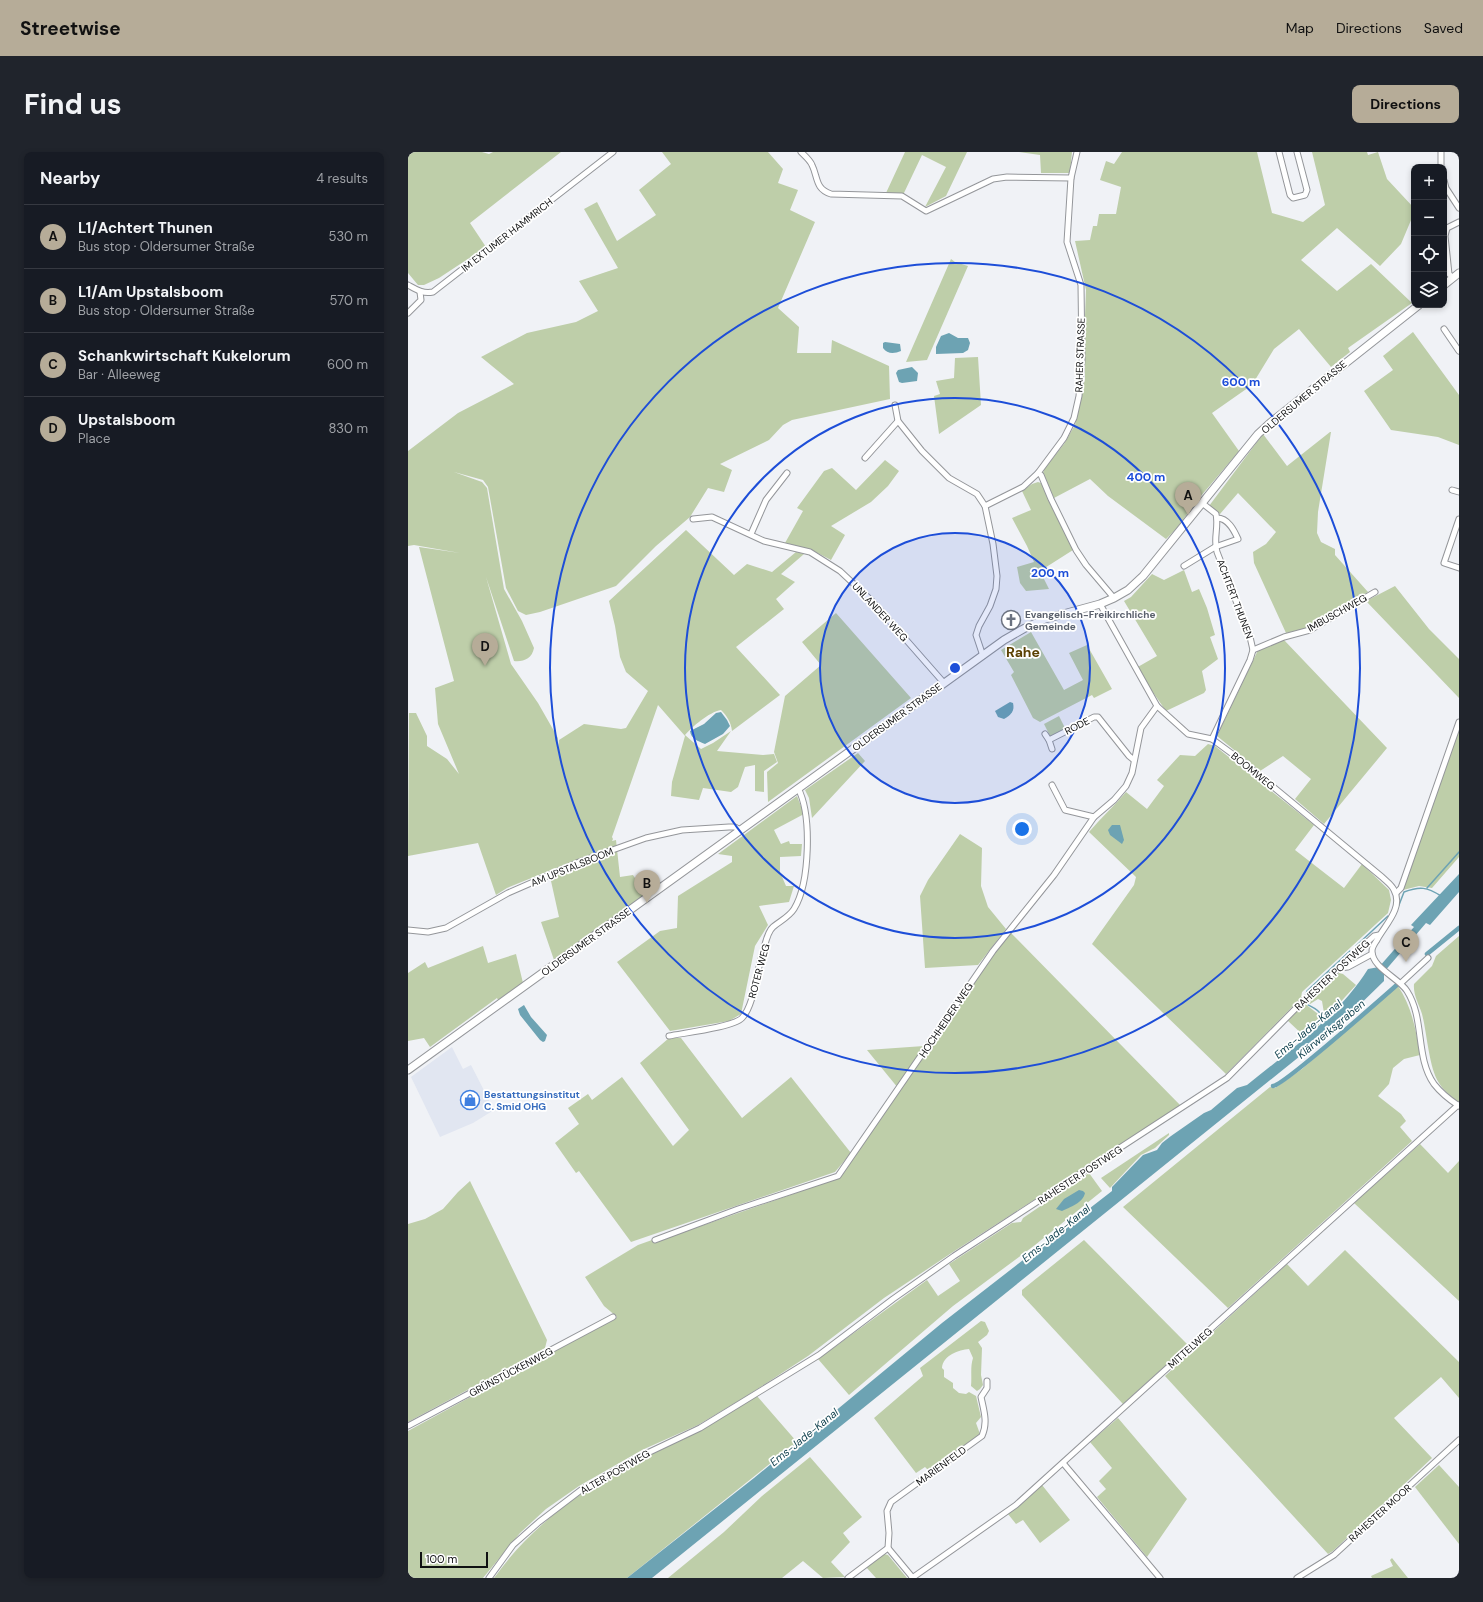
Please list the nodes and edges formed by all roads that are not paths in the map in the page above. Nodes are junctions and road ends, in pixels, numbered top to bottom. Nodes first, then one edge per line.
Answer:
1 (613, 152) edge
2 (801, 152) edge
3 (1077, 152) edge
4 (1279, 152) edge
5 (1297, 152) edge
6 (1441, 152) edge
7 (1441, 164) edge
8 (1071, 178) junction
9 (1447, 190) edge
10 (1459, 208) edge
11 (1459, 222) edge
12 (1459, 273) edge
13 (1452, 278) junction
14 (1447, 282) edge
15 (408, 285) edge
16 (420, 292) junction
17 (1415, 308) edge
18 (408, 313) edge
19 (1444, 329) dead end
20 (1459, 350) edge
21 (895, 405) dead end
22 (898, 421) junction
23 (865, 458) dead end
24 (787, 473) dead end
25 (1038, 473) junction
26 (1452, 490) dead end
27 (1459, 492) edge
28 (1202, 503) junction
29 (985, 506) junction
30 (1217, 518) junction
31 (693, 519) dead end
32 (1459, 519) edge
33 (751, 534) junction
34 (1215, 546) junction
35 (1184, 566) dead end
36 (1459, 568) edge
37 (1375, 592) dead end
38 (1114, 598) junction
39 (1100, 604) junction
40 (1253, 650) junction
41 (982, 656) junction
42 (944, 683) junction
43 (1157, 706) junction
44 (1459, 722) edge
45 (1045, 734) dead end
46 (1212, 739) junction
47 (1049, 740) junction
48 (1052, 748) dead end
49 (1134, 760) junction
50 (1052, 785) dead end
51 (798, 788) junction
52 (1094, 817) junction
53 (740, 830) junction
54 (1396, 893) junction
55 (410, 930) edge
56 (1379, 935) junction
57 (1372, 954) junction
58 (1428, 958) dead end
59 (1338, 968) junction
60 (1401, 983) junction
61 (669, 1036) dead end
62 (408, 1070) edge
63 (1458, 1106) edge
64 (654, 1240) dead end
65 (613, 1317) dead end
66 (987, 1381) dead end
67 (760, 1392) joint
68 (408, 1426) edge
69 (1459, 1440) edge
70 (1063, 1463) junction
71 (888, 1548) junction
72 (489, 1578) edge
73 (848, 1578) edge
74 (913, 1578) edge
75 (1160, 1578) edge
76 (1296, 1578) edge

1 - 16 street, IM EXTUMER HAMMRICH
2 - 8 street
3 - 8 street, RAHER STRASSE
4 - 5 street
6 - 7 street
8 - 25 street, RAHER STRASSE
9 - 10 street
11 - 13 street
12 - 13 main road
13 - 14 main road
15 - 16 street
16 - 18 street
17 - 28 main road, OLDERSUMER STRASSE
19 - 20 street
21 - 22 street
22 - 23 street
22 - 29 street
24 - 33 street
25 - 29 street, RAHER STRASSE
25 - 38 street
26 - 27 street
28 - 30 street, ACHTERT THUNEN
28 - 38 main road, OLDERSUMER STRASSE
29 - 41 street
30 - 34 street, ACHTERT THUNEN
30 - 34 street, ACHTERT THUNEN
31 - 33 street, UNLANDER WEG
32 - 36 street
33 - 42 street, UNLANDER WEG
34 - 35 street, ACHTERT THUNEN
34 - 40 street, ACHTERT THUNEN
37 - 40 street, IMBUSCHWEG
38 - 39 main road, OLDERSUMER STRASSE
39 - 41 main road, OLDERSUMER STRASSE
39 - 43 street, BOOMWEG
40 - 46 street, ACHTERT THUNEN
41 - 42 main road, OLDERSUMER STRASSE
42 - 51 main road, OLDERSUMER STRASSE
43 - 46 street, BOOMWEG
43 - 49 street, HOCHHEIDER WEG
44 - 54 street
45 - 47 street
46 - 54 street, BOOMWEG
47 - 48 street
47 - 49 street, RODE
49 - 52 street, HOCHHEIDER WEG
50 - 52 street
51 - 53 main road, OLDERSUMER STRASSE
51 - 61 street, ROTER WEG
52 - 64 street, HOCHHEIDER WEG
53 - 55 street, AM UPSTALSBOOM
53 - 62 main road, OLDERSUMER STRASSE
54 - 56 street
56 - 57 street
56 - 59 street, RAHESTER POSTWEG
57 - 59 street
57 - 60 street
58 - 60 street
59 - 67 street, RAHESTER POSTWEG
60 - 63 street
63 - 70 street, MITTELWEG
65 - 68 street, GRÜNSTÜCKENWEG
66 - 71 street, MARIENFELD
67 - 72 street, ALTER POSTWEG
69 - 76 street, RAHESTER MOOR
70 - 74 street, MITTELWEG
70 - 75 street
71 - 73 street
71 - 74 street

